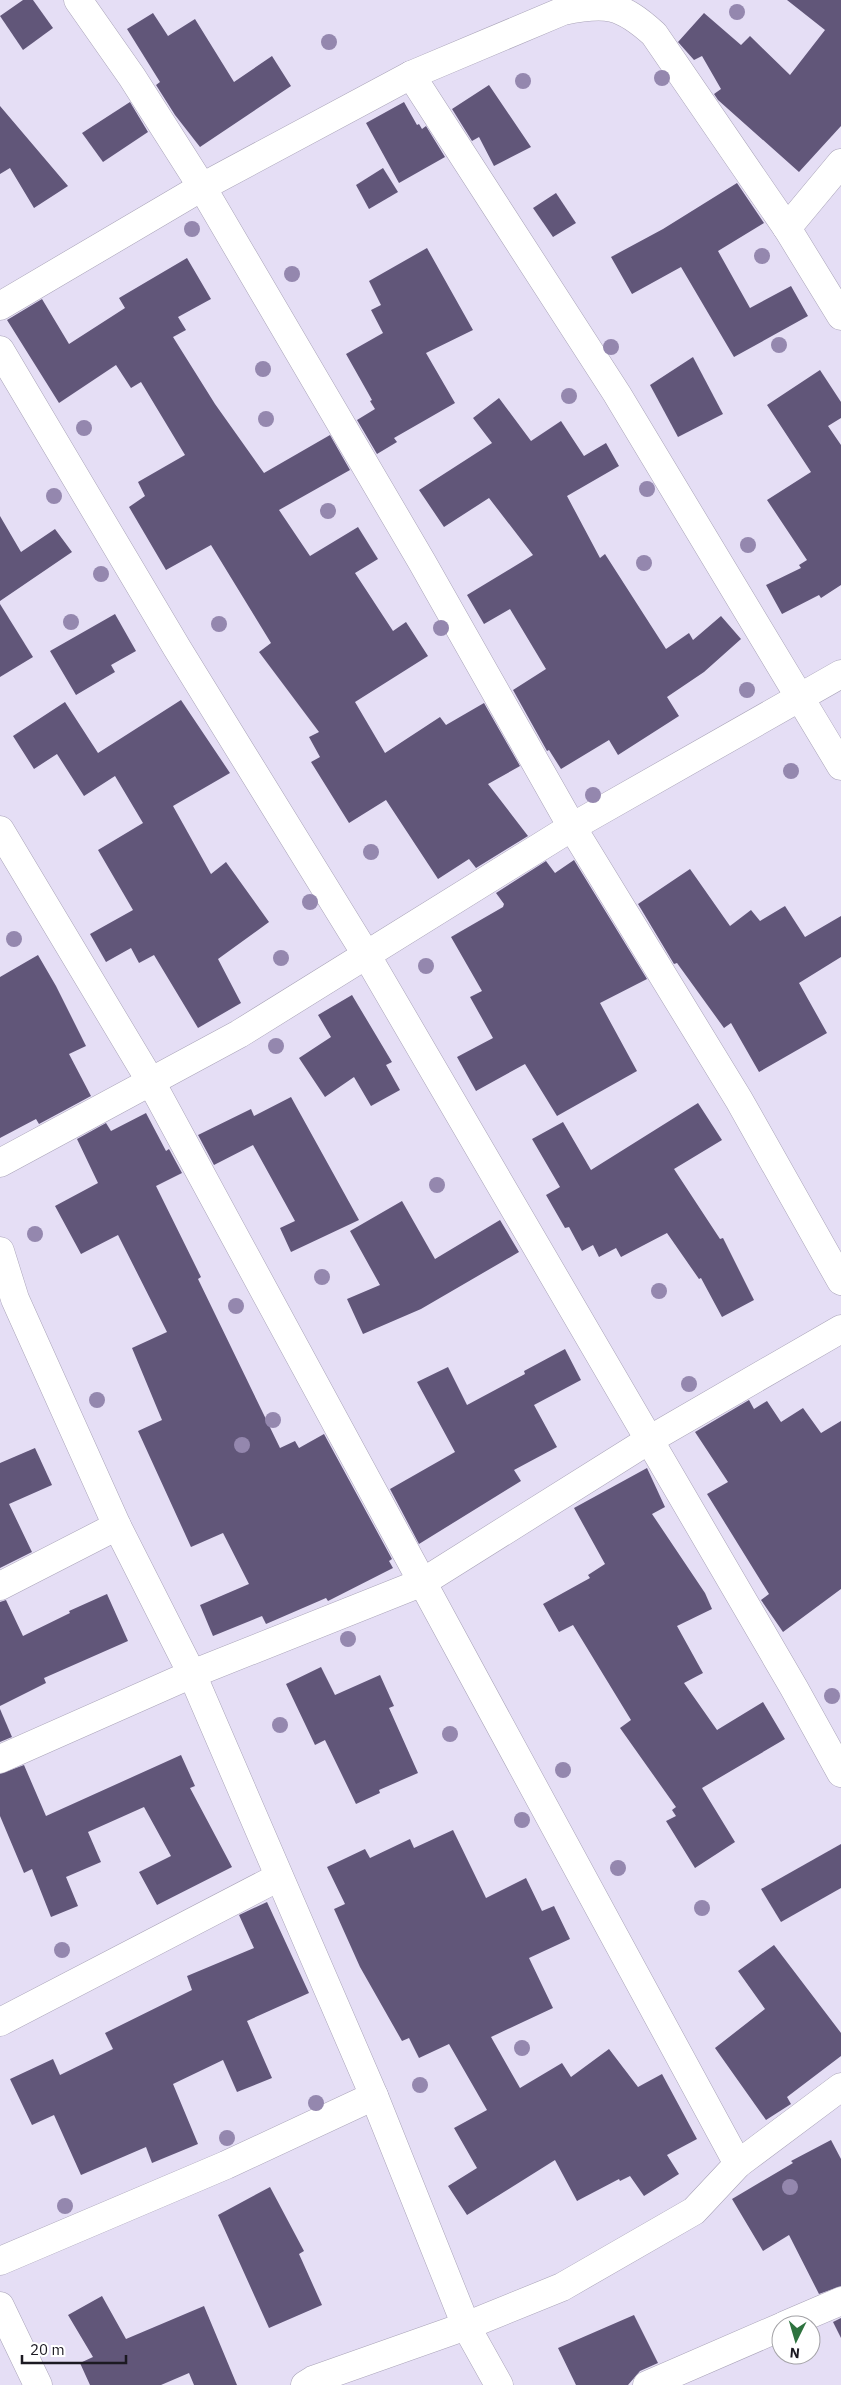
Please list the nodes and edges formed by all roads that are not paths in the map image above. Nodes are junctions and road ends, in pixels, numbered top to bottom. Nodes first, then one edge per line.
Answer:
1 (78, 0) edge
2 (411, 75) junction
3 (841, 163) edge
4 (202, 187) junction
5 (787, 228) junction
6 (0, 306) edge
7 (841, 316) edge
8 (0, 350) edge
9 (841, 674) edge
10 (800, 697) junction
11 (841, 766) edge
12 (572, 827) junction
13 (0, 830) edge
14 (367, 956) junction
15 (151, 1082) junction
16 (0, 1163) edge
17 (0, 1251) edge
18 (841, 1281) edge
19 (8, 1304) edge
20 (841, 1329) edge
21 (649, 1440) junction
22 (117, 1526) junction
23 (423, 1582) junction
24 (0, 1586) edge
25 (192, 1674) junction
26 (0, 1759) edge
27 (841, 1773) edge
28 (279, 1877) junction
29 (0, 2022) edge
30 (841, 2087) edge
31 (374, 2096) junction
32 (738, 2164) junction
33 (0, 2261) edge
34 (841, 2301) edge
35 (0, 2306) edge
36 (808, 2315) edge
37 (466, 2326) junction
38 (771, 2331) edge
39 (38, 2385) edge
40 (304, 2385) edge
41 (499, 2385) edge
42 (647, 2385) edge

1 - 4 street
2 - 4 street
2 - 5 street
2 - 10 street
3 - 5 street
4 - 6 street
4 - 12 street
5 - 7 street
8 - 14 street
9 - 10 street
10 - 11 street
10 - 12 street
12 - 14 street
12 - 18 street
13 - 15 street
14 - 15 street
14 - 21 street
15 - 16 street
15 - 23 street
17 - 19 street
19 - 22 street
20 - 21 street
21 - 23 street
21 - 27 street
22 - 24 street
22 - 25 street
23 - 25 street
23 - 32 street
25 - 26 street
25 - 28 street
28 - 29 street
28 - 31 street
30 - 32 street
31 - 33 street
31 - 37 street
32 - 37 street
34 - 36 street
35 - 39 street
37 - 40 street
37 - 41 street
38 - 42 street

